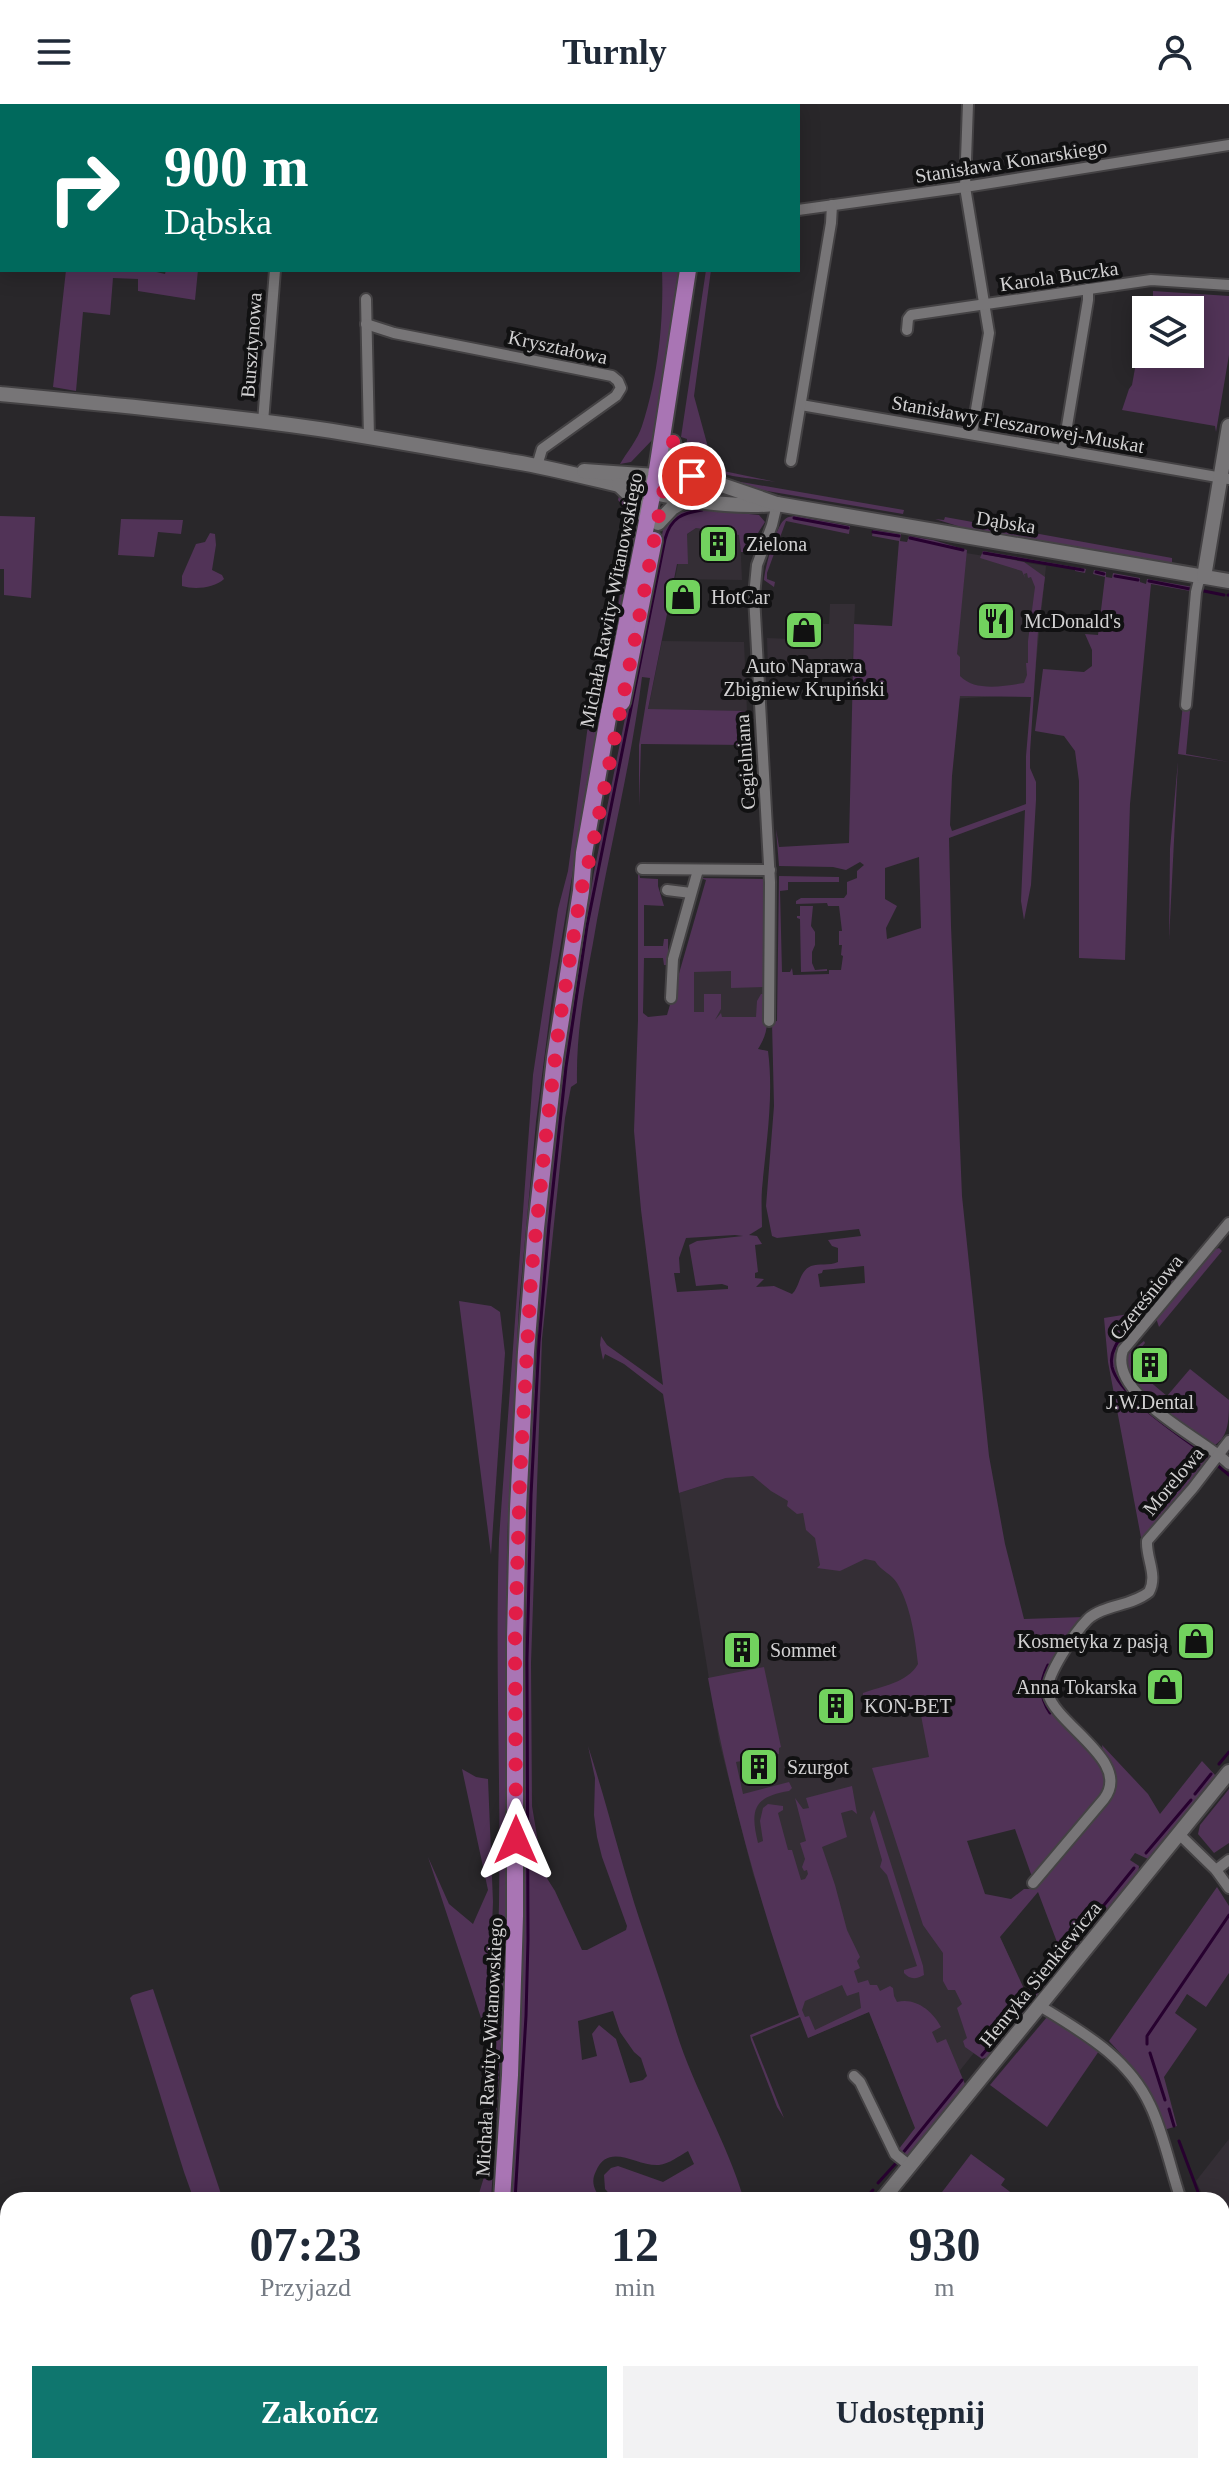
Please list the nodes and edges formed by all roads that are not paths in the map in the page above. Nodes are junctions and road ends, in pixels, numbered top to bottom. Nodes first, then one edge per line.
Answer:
1 (968, 104) edge
2 (1229, 145) edge
3 (965, 187) junction
4 (832, 205) junction
5 (800, 210) edge
6 (275, 272) edge
7 (688, 272) edge
8 (699, 272) edge
9 (1229, 285) edge
10 (1088, 289) junction
11 (366, 299) dead end
12 (984, 305) junction
13 (366, 324) junction
14 (907, 330) dead end
15 (0, 394) edge
16 (801, 405) junction
17 (263, 422) junction
18 (1229, 426) edge
19 (972, 433) junction
20 (369, 438) junction
21 (673, 442) junction
22 (1063, 450) junction
23 (791, 461) dead end
24 (537, 466) junction
25 (560, 470) junction
26 (1225, 478) edge
27 (619, 485) junction
28 (660, 485) junction
29 (740, 492) junction
30 (687, 499) junction
31 (777, 504) junction
32 (652, 522) junction
33 (1202, 576) junction
34 (1229, 581) edge
35 (1186, 705) dead end
36 (642, 869) dead end
37 (698, 870) junction
38 (770, 870) junction
39 (667, 890) dead end
40 (691, 893) junction
41 (671, 998) dead end
42 (769, 1021) dead end
43 (1229, 1223) edge
44 (1228, 1443) edge
45 (1226, 1459) edge
46 (1229, 1772) edge
47 (1179, 1834) junction
48 (1229, 1860) edge
49 (1216, 1870) junction
50 (1033, 1883) dead end
51 (1229, 1888) edge
52 (1040, 2006) junction
53 (854, 2076) dead end
54 (910, 2166) junction
55 (502, 2192) edge
56 (889, 2192) edge
57 (1178, 2192) edge

1 - 3 street
2 - 3 street, Stanisława Konarskiego
3 - 4 street, Stanisława Konarskiego
3 - 12 street
4 - 5 street, Stanisława Konarskiego
4 - 16 street
6 - 17 street, Bursztynowa
7 - 28 main road, Michała Rawity-Witanowskiego
8 - 21 main road, Michała Rawity-Witanowskiego
9 - 10 street, Karola Buczka
10 - 12 street, Karola Buczka
10 - 22 street
11 - 13 street
12 - 14 street, Karola Buczka
12 - 19 street
13 - 20 street
13 - 24 street, Kryształowa
15 - 17 street, Dąbska
16 - 19 street, Stanisławy Fleszarowej-Muskat
16 - 23 street
17 - 20 street, Dąbska
18 - 26 street
19 - 22 street, Stanisławy Fleszarowej-Muskat
20 - 24 street, Dąbska
21 - 28 main road, Michała Rawity-Witanowskiego
21 - 29 street, Dąbska
22 - 26 street, Stanisławy Fleszarowej-Muskat
24 - 25 street, Dąbska
25 - 27 street, Dąbska
25 - 28 street, Dąbska
26 - 33 street
27 - 28 street, Dąbska
27 - 32 street
28 - 29 street, Dąbska
28 - 30 street, Dąbska
28 - 32 main road, Michała Rawity-Witanowskiego
29 - 31 street, Dąbska
30 - 31 street, Dąbska
30 - 32 street
31 - 33 street, Dąbska
31 - 38 street, Cegielniana
32 - 55 main road, Michała Rawity-Witanowskiego
33 - 34 street, Dąbska
33 - 35 street
36 - 37 street
37 - 38 street
37 - 40 street
38 - 42 street, Cegielniana
39 - 40 street
40 - 41 street
43 - 45 street, Czereśniowa
44 - 45 street, Morelowa
45 - 50 street, Morelowa
46 - 47 street, Henryka Sienkiewicza
47 - 49 street
47 - 52 street, Henryka Sienkiewicza
48 - 49 street
49 - 51 street
52 - 54 street, Henryka Sienkiewicza
52 - 57 street
53 - 54 street
54 - 56 street, Henryka Sienkiewicza

